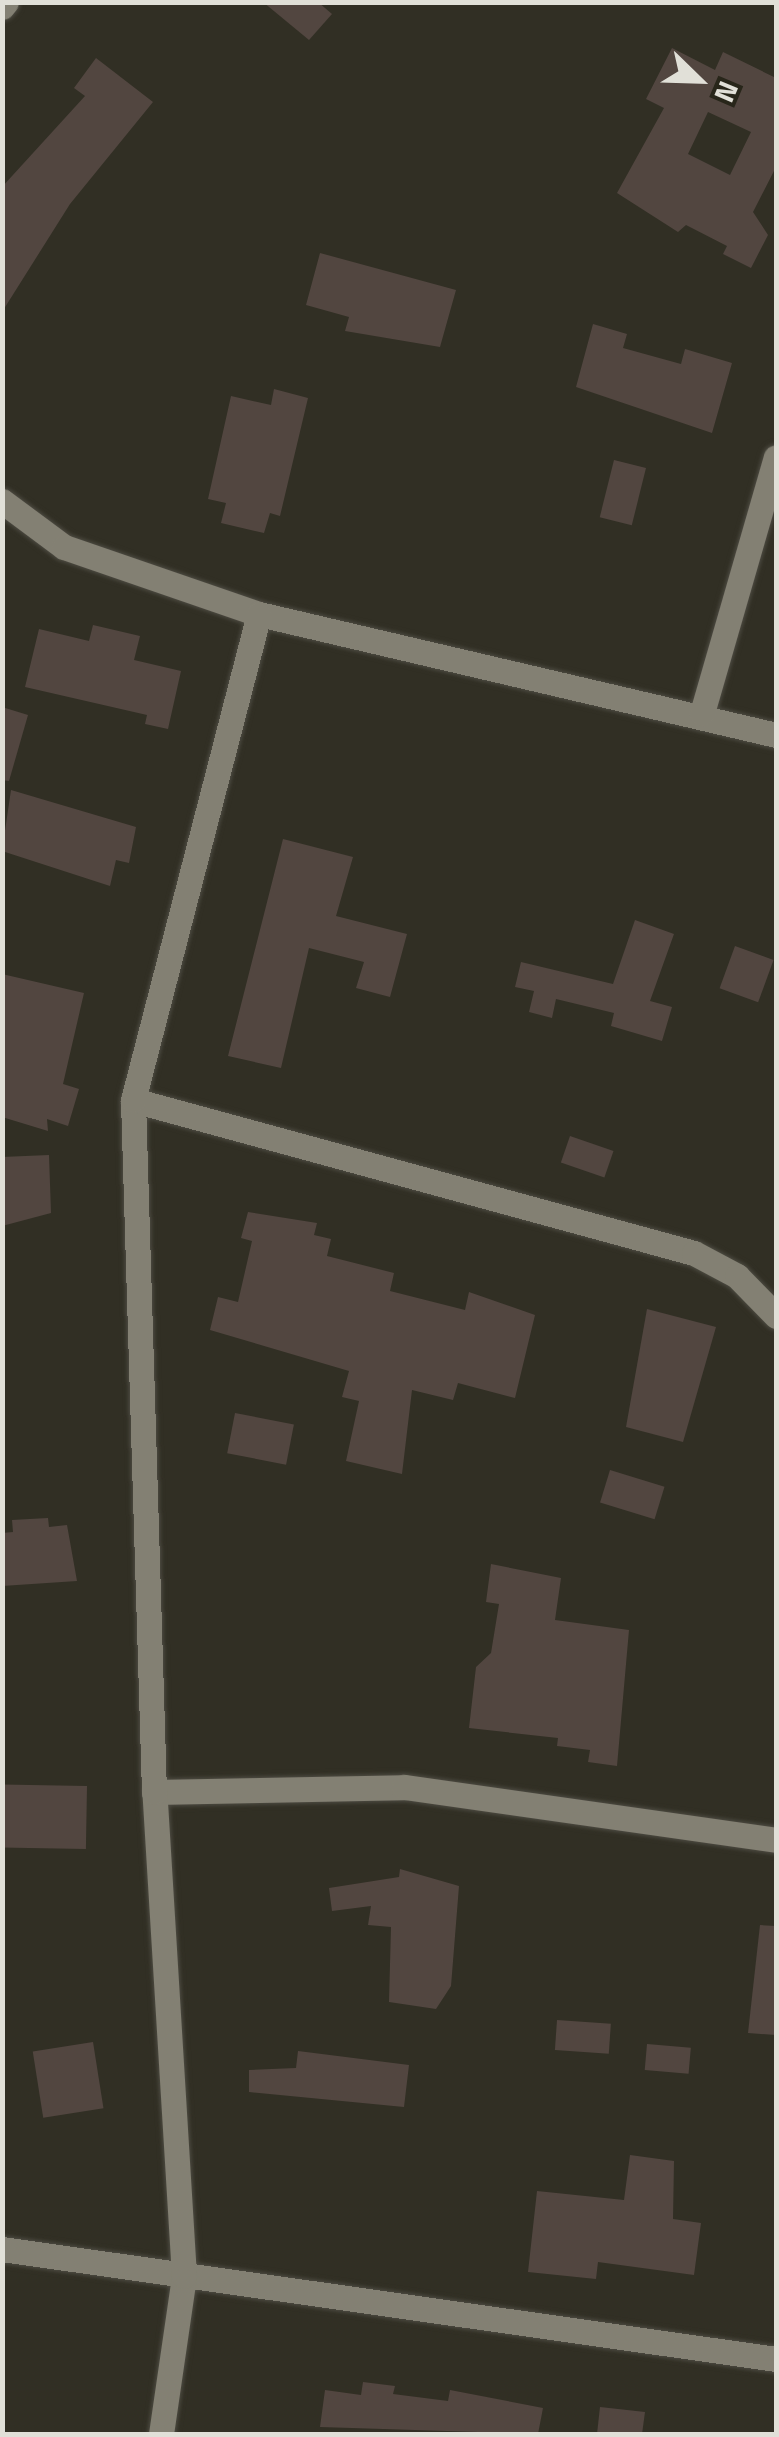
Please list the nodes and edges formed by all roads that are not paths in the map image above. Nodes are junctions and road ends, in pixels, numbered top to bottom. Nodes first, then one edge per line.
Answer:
1 (776, 458) edge
2 (2, 501) edge
3 (260, 614) junction
4 (702, 713) junction
5 (776, 735) edge
6 (133, 1100) junction
7 (776, 1316) edge
8 (154, 1792) junction
9 (776, 1840) edge
10 (2, 2248) edge
11 (184, 2276) junction
12 (776, 2359) edge
13 (162, 2434) edge

1 - 4 street
2 - 3 street
3 - 4 street
3 - 6 street
4 - 5 street
6 - 7 street
6 - 8 street
8 - 9 street
8 - 11 street
10 - 11 street
11 - 12 street
11 - 13 street

